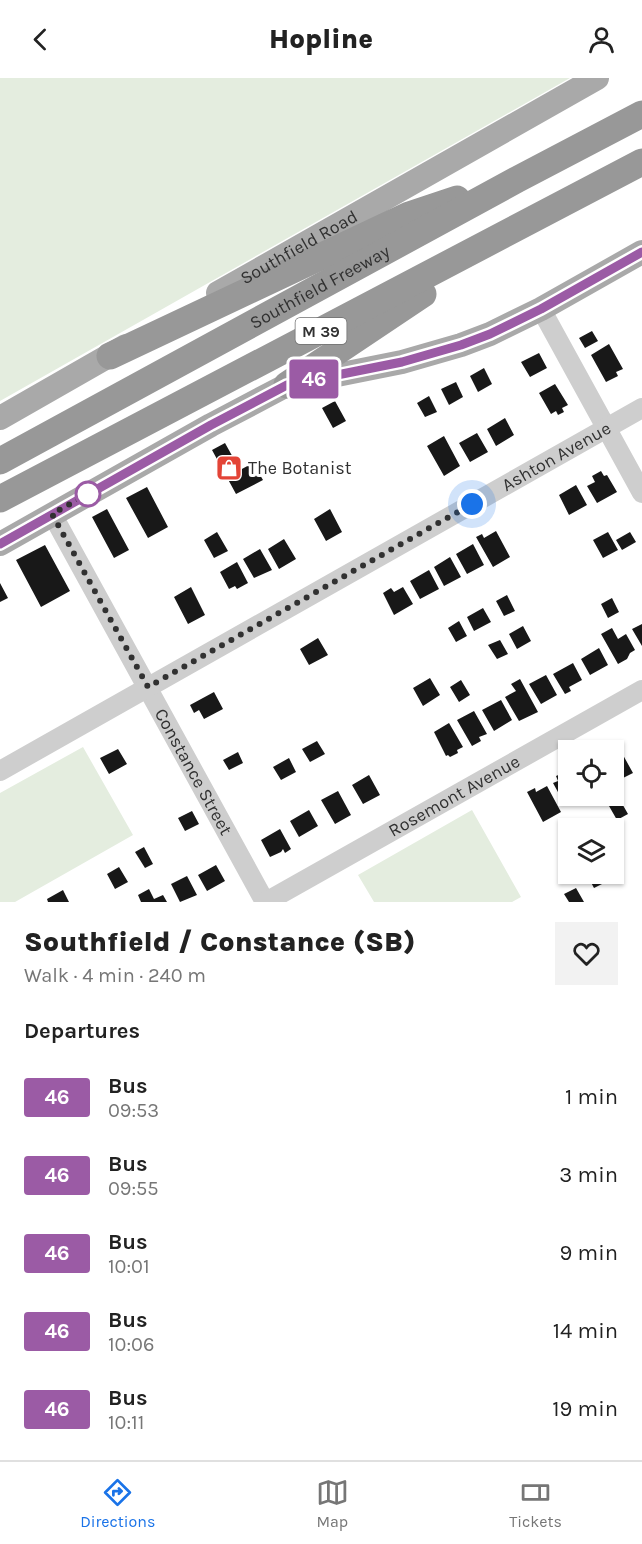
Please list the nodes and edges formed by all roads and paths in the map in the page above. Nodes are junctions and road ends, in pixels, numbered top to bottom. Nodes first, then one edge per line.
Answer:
1 (597, 78) edge
2 (642, 114) edge
3 (642, 162) edge
4 (518, 179) junction
5 (538, 218) junction
6 (642, 252) edge
7 (541, 309) junction
8 (110, 356) junction
9 (287, 385) junction
10 (642, 408) edge
11 (0, 418) edge
12 (606, 429) junction
13 (0, 461) edge
14 (642, 493) edge
15 (0, 499) edge
16 (52, 514) junction
17 (0, 544) edge
18 (148, 687) junction
19 (642, 690) edge
20 (0, 771) edge
21 (266, 902) edge

1 - 8 main road, Southfield Road
2 - 4 highway, Southfield Freeway / M 39
3 - 5 highway, Southfield Freeway / M 39
4 - 8 highway
4 - 13 highway, Southfield Freeway / M 39
5 - 9 highway
5 - 15 highway, Southfield Freeway / M 39
6 - 7 main road
7 - 9 main road
7 - 12 street
8 - 11 main road, Southfield Road
9 - 16 main road
10 - 12 street, Ashton Avenue
12 - 14 street
12 - 18 street, Ashton Avenue
16 - 17 main road
16 - 18 street, Constance Street
18 - 20 street, Ashton Avenue
18 - 21 street, Constance Street
19 - 21 street, Rosemont Avenue

